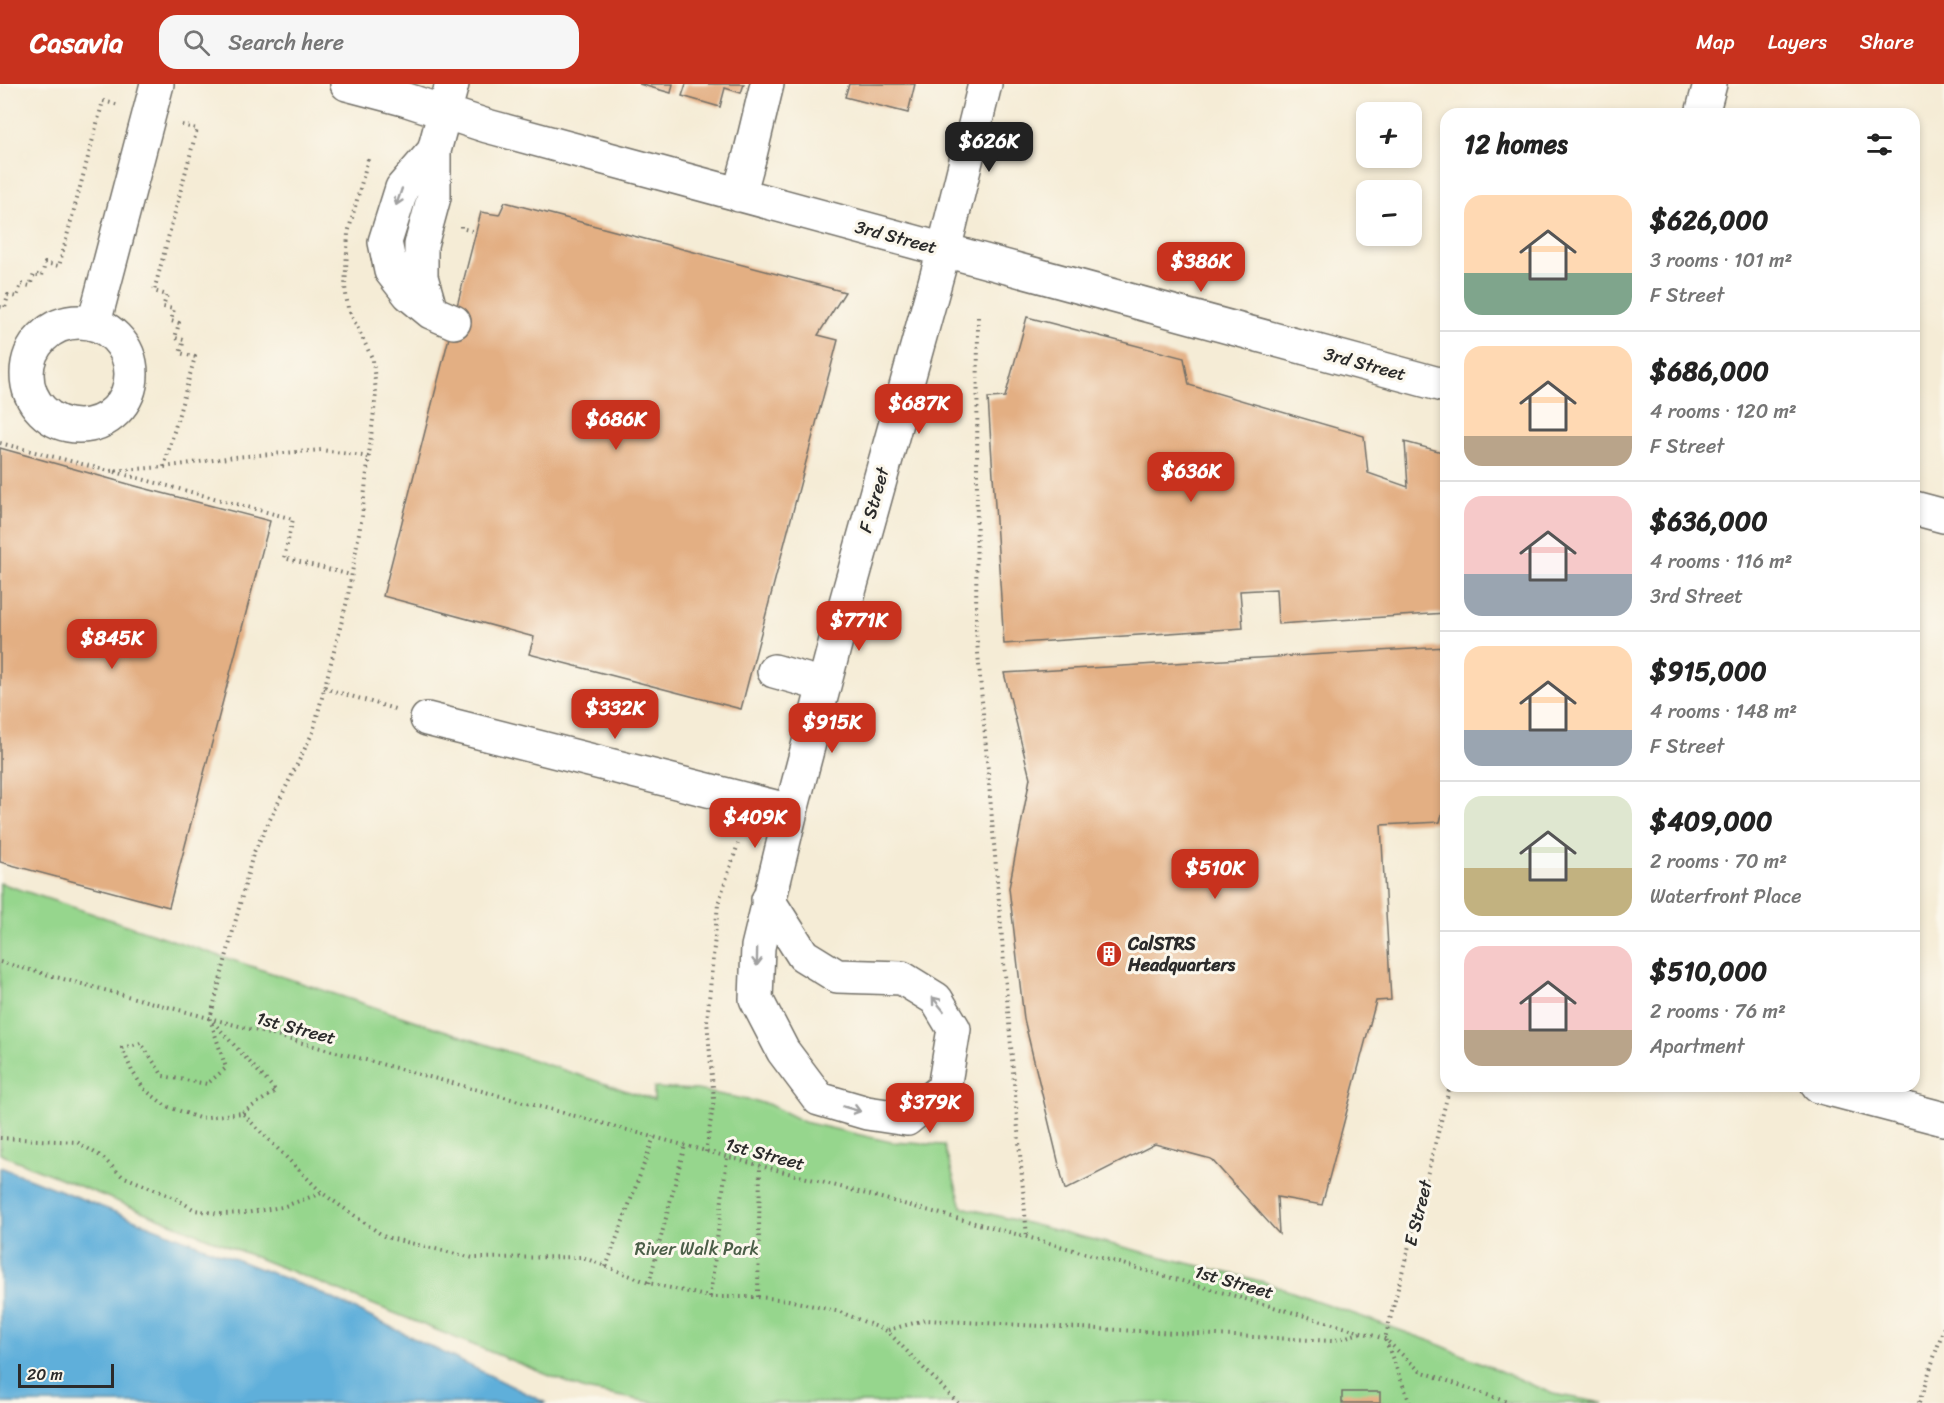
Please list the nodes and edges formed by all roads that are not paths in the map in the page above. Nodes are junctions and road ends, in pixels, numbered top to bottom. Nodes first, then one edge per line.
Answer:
1 (158, 84) edge
2 (347, 84) edge
3 (767, 84) edge
4 (985, 84) edge
5 (1710, 84) edge
6 (448, 98) edge
7 (1704, 108) edge
8 (739, 195) junction
9 (944, 250) junction
10 (442, 317) dead end
11 (94, 323) dead end
12 (1440, 384) edge
13 (1920, 510) edge
14 (1944, 516) edge
15 (774, 671) dead end
16 (824, 685) junction
17 (427, 719) road end
18 (791, 811) junction
19 (768, 900) junction
20 (1841, 1092) edge
21 (1944, 1119) edge

1 - 11 street
2 - 6 street, 3rd Street
3 - 8 street
4 - 9 street, F Street
5 - 7 street
6 - 8 street, 3rd Street
6 - 10 street
8 - 9 street, 3rd Street
9 - 12 street, 3rd Street
9 - 16 street, F Street
13 - 14 street
15 - 16 street
16 - 18 street, F Street
17 - 18 street
18 - 19 street, F Street
19 -> 19 street, F Street
20 - 21 street

